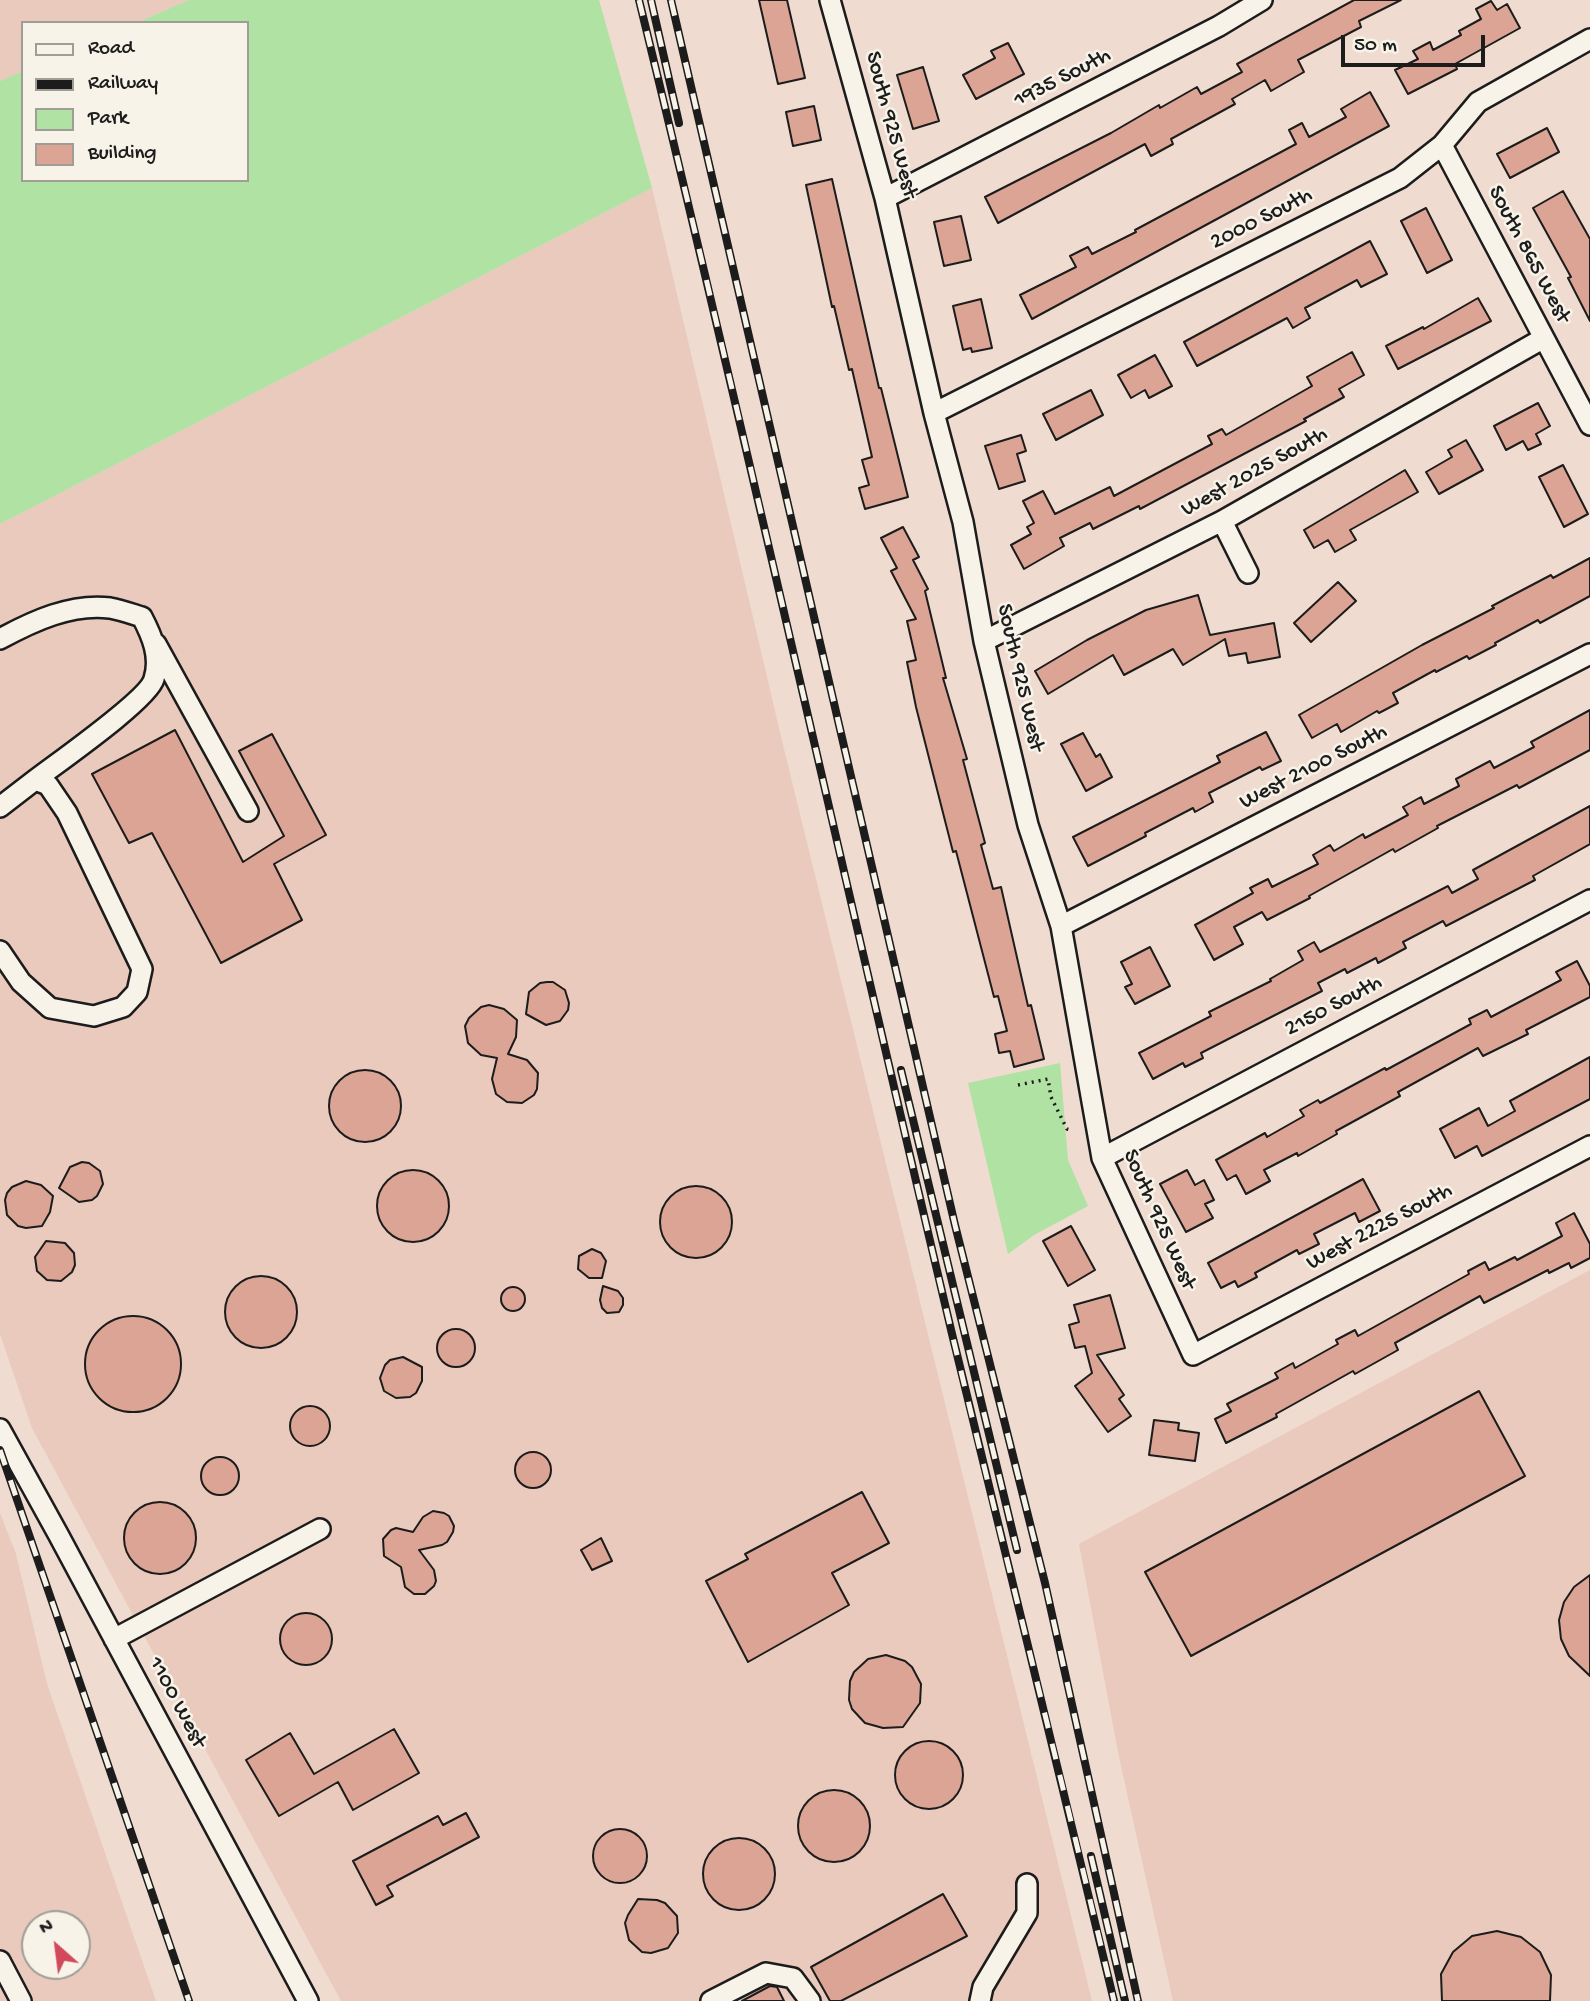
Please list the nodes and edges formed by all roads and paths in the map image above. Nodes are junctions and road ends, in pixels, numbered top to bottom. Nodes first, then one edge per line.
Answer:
1 (830, 0) edge
2 (1262, 0) edge
3 (1590, 39) edge
4 (1442, 145) junction
5 (885, 198) junction
6 (1544, 338) junction
7 (934, 413) junction
8 (1590, 425) edge
9 (1222, 521) junction
10 (1248, 573) dead end
11 (0, 639) edge
12 (984, 641) junction
13 (155, 643) junction
14 (1590, 654) edge
15 (34, 780) junction
16 (0, 807) edge
17 (247, 811) dead end
18 (1590, 900) edge
19 (1061, 926) junction
20 (0, 951) edge
21 (1018, 1085) dead end
22 (1071, 1130) dead end
23 (1590, 1146) edge
24 (1102, 1158) junction
25 (1193, 1355) joint
26 (0, 1429) edge
27 (320, 1529) dead end
28 (114, 1639) junction
29 (1027, 1884) dead end
30 (1, 1967) edge
31 (22, 2001) edge
32 (308, 2001) edge
33 (711, 2001) edge
34 (810, 2001) edge
35 (980, 2001) edge

1 - 5 street, South 925 West
2 - 5 street, 1935 South
3 - 4 street, 2000 South
4 - 6 street, South 865 West
4 - 7 street, 2000 South
5 - 7 street, South 925 West
6 - 8 street, South 865 West
6 - 9 street, West 2025 South
7 - 12 street, South 925 West
9 - 10 street
9 - 12 street, West 2025 South
11 - 13 street
12 - 19 street, South 925 West
13 - 15 street
13 - 17 street
14 - 19 street, West 2100 South
15 - 16 street
15 - 20 street
18 - 24 street, 2150 South
19 - 24 street, South 925 West
21 - 22 path
23 - 25 street, West 2225 South
24 - 25 street, South 925 West
26 - 28 street, 1100 West
27 - 28 street
28 - 32 street, 1100 West
29 - 35 street
30 - 31 street
33 - 34 street

